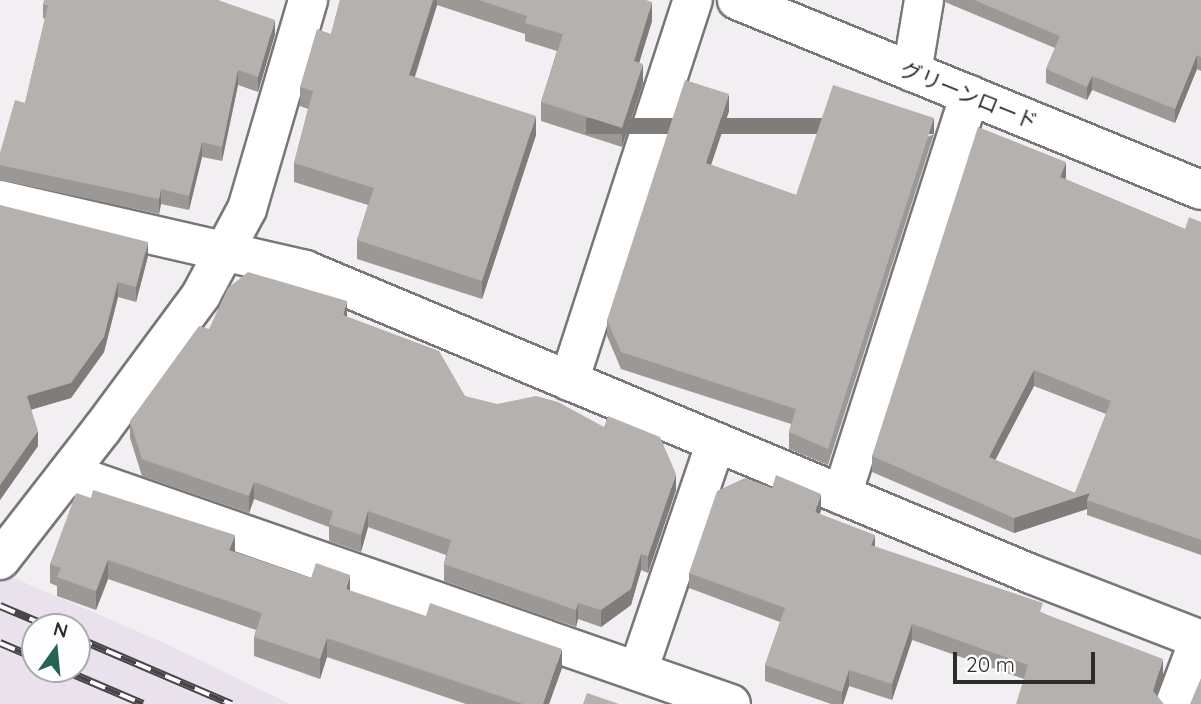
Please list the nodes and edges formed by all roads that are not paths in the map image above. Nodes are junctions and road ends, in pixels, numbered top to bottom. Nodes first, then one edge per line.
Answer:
1 (308, 0) edge
2 (693, 0) edge
3 (737, 0) edge
4 (924, 0) edge
5 (912, 72) junction
6 (971, 96) junction
7 (1201, 190) edge
8 (0, 200) edge
9 (226, 252) junction
10 (569, 381) junction
11 (716, 442) junction
12 (68, 473) junction
13 (842, 495) junction
14 (0, 559) edge
15 (1200, 640) edge
16 (638, 671) junction
17 (731, 704) edge
18 (1175, 704) edge

1 - 9 street
2 - 10 street
3 - 5 street, グリーンロード
4 - 5 street
5 - 6 street, グリーンロード
6 - 7 street, グリーンロード
6 - 13 street
8 - 9 street
9 - 10 street
9 - 12 street
10 - 11 street
11 - 13 street
11 - 16 street
12 - 14 street
12 - 16 street
13 - 15 street
15 - 18 street
16 - 17 street

